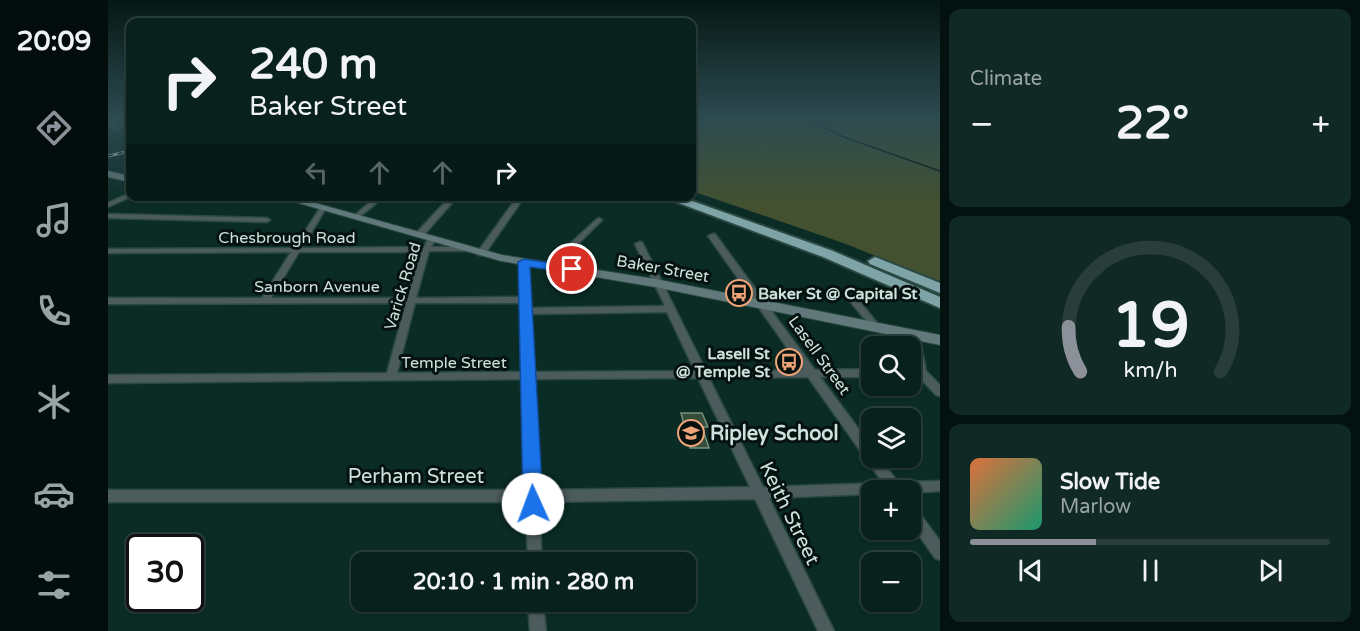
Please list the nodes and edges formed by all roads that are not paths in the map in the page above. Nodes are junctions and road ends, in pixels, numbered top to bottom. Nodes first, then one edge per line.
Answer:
1 (108, 174) edge
2 (126, 178) edge
3 (126, 197) edge
4 (696, 197) edge
5 (312, 201) edge
6 (376, 201) edge
7 (450, 201) edge
8 (518, 201) edge
9 (679, 201) edge
10 (108, 205) edge
11 (323, 208) junction
12 (108, 216) edge
13 (356, 217) junction
14 (267, 220) dead end
15 (599, 220) dead end
16 (420, 234) junction
17 (712, 236) dead end
18 (432, 239) junction
19 (639, 244) dead end
20 (466, 249) junction
21 (295, 250) junction
22 (426, 250) junction
23 (108, 251) edge
24 (481, 253) junction
25 (524, 262) junction
26 (551, 266) junction
27 (656, 283) junction
28 (940, 288) edge
29 (852, 298) dead end
30 (265, 300) junction
31 (526, 300) junction
32 (108, 301) edge
33 (411, 301) junction
34 (760, 303) junction
35 (940, 303) edge
36 (670, 309) junction
37 (526, 311) junction
38 (875, 326) junction
39 (914, 334) joint
40 (940, 340) edge
41 (861, 373) edge
42 (813, 375) junction
43 (527, 376) junction
44 (702, 376) junction
45 (921, 376) edge
46 (391, 377) junction
47 (108, 380) edge
48 (940, 392) edge
49 (861, 442) edge
50 (940, 486) edge
51 (921, 488) edge
52 (861, 491) edge
53 (758, 493) junction
54 (108, 496) edge
55 (532, 496) junction
56 (921, 526) edge
57 (535, 552) edge
58 (940, 553) edge
59 (537, 612) edge
60 (538, 631) edge
61 (826, 631) edge

1 - 2 street
3 - 10 street
4 - 28 highway
5 - 11 street, Baker Street
6 - 13 street
7 - 16 street
8 - 24 street
9 - 35 highway
11 - 13 street, Baker Street
11 - 21 street
12 - 14 street
13 - 16 street, Baker Street
15 - 26 street
16 - 18 street, Baker Street
17 - 34 street, Lasell Street
18 - 20 street, Baker Street
18 - 22 street, Varick Road
19 - 27 street, Keith Street
20 - 22 street, Chesbrough Road
20 - 24 street, Baker Street
21 - 22 street, Chesbrough Road
21 - 23 street, Chesbrough Road
21 - 30 street
22 - 33 street, Varick Road
24 - 25 street, Baker Street
25 - 26 street, Baker Street
25 - 31 street
26 - 27 street, Baker Street
27 - 34 street, Baker Street
27 - 36 street, Keith Street
29 - 38 street
30 - 32 street, Sanborn Avenue
30 - 33 street, Sanborn Avenue
31 - 33 street, Sanborn Avenue
31 - 37 street
33 - 46 street, Varick Road
34 - 38 street, Baker Street
34 - 42 street, Lasell Street
36 - 37 street
36 - 44 street, Keith Street
37 - 43 street
38 - 39 street, Baker Street
39 - 40 street, Baker Street
41 - 42 street, Temple Street
42 - 44 street, Temple Street
42 - 49 street, Lasell Street
43 - 44 street, Temple Street
43 - 46 street, Temple Street
43 - 55 street
44 - 53 street, Keith Street
45 - 48 street
46 - 47 street, Temple Street
50 - 51 street, Perham Street
52 - 53 street, Perham Street
53 - 55 street, Perham Street
53 - 61 street, Keith Street
54 - 55 street, Perham Street
55 - 57 street
56 - 58 street
59 - 60 street

